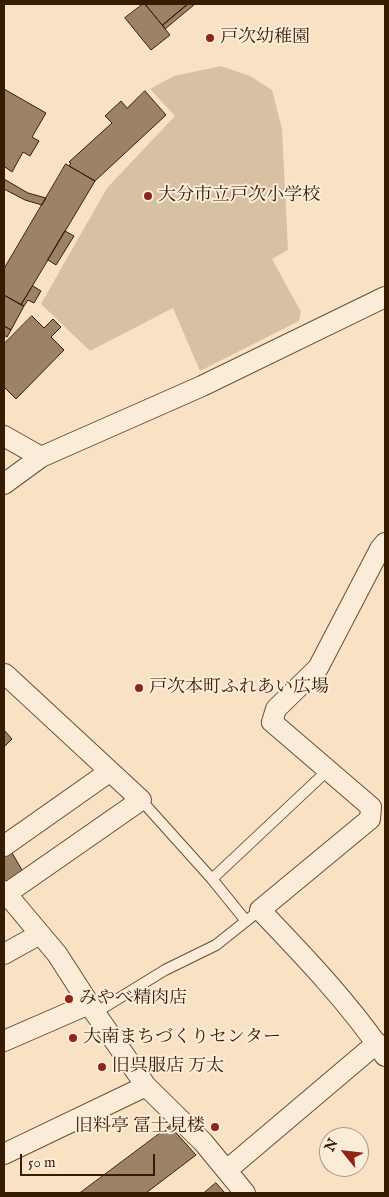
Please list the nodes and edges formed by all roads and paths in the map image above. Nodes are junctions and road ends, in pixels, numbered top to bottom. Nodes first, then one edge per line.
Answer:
1 (385, 297) edge
2 (4, 436) edge
3 (41, 457) junction
4 (4, 484) edge
5 (385, 543) edge
6 (4, 675) edge
7 (328, 770) junction
8 (109, 772) junction
9 (141, 800) junction
10 (4, 846) edge
11 (212, 878) junction
12 (5, 893) edge
13 (253, 915) junction
14 (40, 934) junction
15 (4, 954) edge
16 (92, 1008) junction
17 (4, 1041) edge
18 (381, 1050) edge
19 (146, 1086) junction
20 (5, 1149) edge
21 (226, 1170) junction
22 (246, 1193) edge

1 - 3 street
2 - 3 street
3 - 4 street
5 - 7 street
6 - 8 street
7 - 11 lane
7 - 13 street
8 - 9 street
8 - 10 street
9 - 11 lane
9 - 12 street
11 - 13 lane
12 - 14 street
13 - 16 lane
13 - 18 street
14 - 15 street
14 - 16 street
16 - 17 street
16 - 19 street
18 - 21 street
19 - 20 street
19 - 21 street
21 - 22 street

